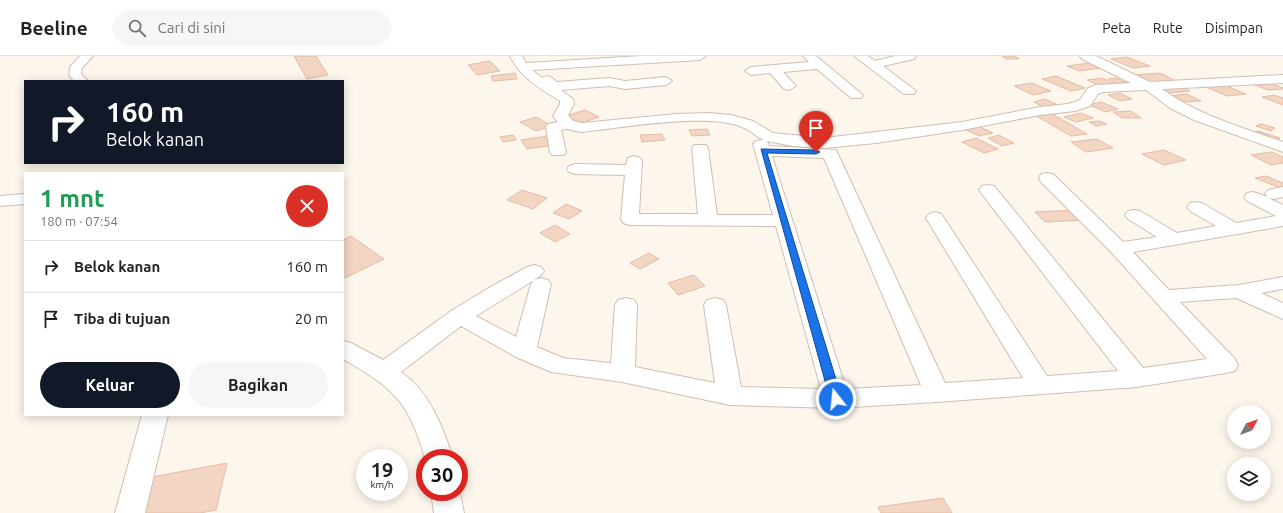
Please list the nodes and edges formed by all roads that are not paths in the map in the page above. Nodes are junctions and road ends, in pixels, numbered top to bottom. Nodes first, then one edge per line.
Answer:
1 (87, 56) edge
2 (700, 56) edge
3 (808, 56) edge
4 (860, 56) edge
5 (910, 56) edge
6 (1086, 56) edge
7 (672, 57) edge
8 (519, 61) edge
9 (538, 62) edge
10 (820, 65) junction
11 (873, 66) junction
12 (773, 69) junction
13 (751, 71) dead end
14 (81, 80) edge
15 (1283, 80) edge
16 (666, 81) dead end
17 (789, 86) dead end
18 (1149, 86) junction
19 (908, 91) dead end
20 (856, 95) dead end
21 (568, 124) junction
22 (1283, 147) edge
23 (700, 148) dead end
24 (558, 152) dead end
25 (575, 169) dead end
26 (1047, 178) dead end
27 (988, 190) dead end
28 (1253, 197) dead end
29 (24, 199) edge
30 (0, 201) edge
31 (1196, 207) dead end
32 (1283, 212) edge
33 (1134, 215) dead end
34 (935, 218) dead end
35 (708, 220) junction
36 (1283, 220) edge
37 (784, 221) junction
38 (1234, 228) junction
39 (1174, 239) junction
40 (1119, 249) junction
41 (1283, 283) edge
42 (1239, 291) junction
43 (1163, 297) junction
44 (715, 305) dead end
45 (626, 306) dead end
46 (1283, 312) edge
47 (459, 316) junction
48 (524, 351) junction
49 (344, 352) edge
50 (384, 372) junction
51 (622, 373) junction
52 (1137, 378) junction
53 (1040, 385) junction
54 (937, 393) junction
55 (730, 396) junction
56 (836, 399) junction
57 (155, 416) edge
58 (436, 449) edge
59 (447, 501) edge
60 (130, 513) edge
61 (449, 513) edge

1 - 14 street
2 - 7 street
3 - 10 street
4 - 11 street
5 - 11 street
6 - 18 street
7 - 9 street
8 - 9 street
8 - 21 street
9 - 16 street
10 - 12 street
10 - 20 street
11 - 19 street
12 - 13 street
12 - 17 street
15 - 18 street
18 - 21 street
18 - 22 street
21 - 24 street
23 - 35 street
25 - 35 street
26 - 40 street
27 - 52 street
28 - 32 street
29 - 30 street
31 - 38 street
33 - 39 street
34 - 53 street
35 - 37 street
36 - 38 street
37 - 54 street
37 - 56 street
38 - 39 street
39 - 40 street
40 - 43 street
41 - 42 street
42 - 43 street
42 - 46 street
43 - 52 street
44 - 55 street
45 - 51 street
47 - 48 street
47 - 48 street
47 - 50 street
48 - 51 street
49 - 50 street
50 - 58 street
51 - 55 street
52 - 53 street
53 - 54 street
54 - 56 street
55 - 56 street
57 - 60 street
59 - 61 street

